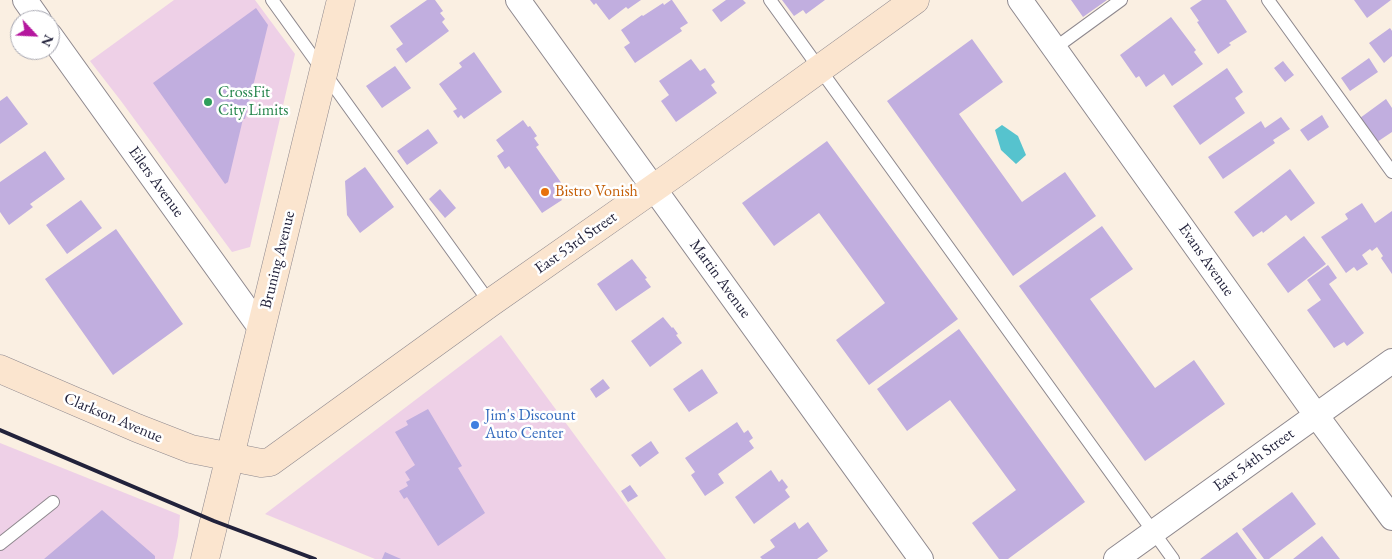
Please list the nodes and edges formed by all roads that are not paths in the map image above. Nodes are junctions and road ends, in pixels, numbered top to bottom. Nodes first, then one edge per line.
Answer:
1 (272, 0) edge
2 (341, 0) edge
3 (518, 0) edge
4 (770, 0) edge
5 (915, 0) edge
6 (1020, 0) edge
7 (1121, 0) edge
8 (1268, 0) edge
9 (1055, 48) junction
10 (60, 49) edge
11 (819, 69) junction
12 (324, 73) junction
13 (1392, 172) edge
14 (654, 188) junction
15 (490, 303) junction
16 (261, 329) junction
17 (1392, 361) edge
18 (0, 370) edge
19 (1316, 415) junction
20 (230, 458) junction
21 (52, 502) dead end
22 (1392, 518) edge
23 (1153, 532) junction
24 (0, 544) edge
25 (205, 559) edge
26 (922, 559) edge
27 (1116, 559) edge
28 (1173, 559) edge

1 - 12 lane
2 - 12 street, Bruning Avenue
3 - 14 street, Martin Avenue
4 - 11 lane
5 - 11 street, East 53rd Street
6 - 9 street, Evans Avenue
7 - 9 lane
8 - 13 lane
9 - 19 street, Evans Avenue
10 - 16 street, Eilers Avenue
11 - 14 street, East 53rd Street
11 - 23 lane
12 - 15 lane
12 - 16 street, Bruning Avenue
14 - 15 street, East 53rd Street
14 - 26 street, Martin Avenue
15 - 20 street, East 53rd Street
16 - 20 street, Bruning Avenue
17 - 19 street, East 54th Street
18 - 20 street, Clarkson Avenue
19 - 22 street, Evans Avenue
19 - 23 street, East 54th Street
20 - 25 street, Bruning Avenue
21 - 24 lane
23 - 27 street, East 54th Street
23 - 28 lane

